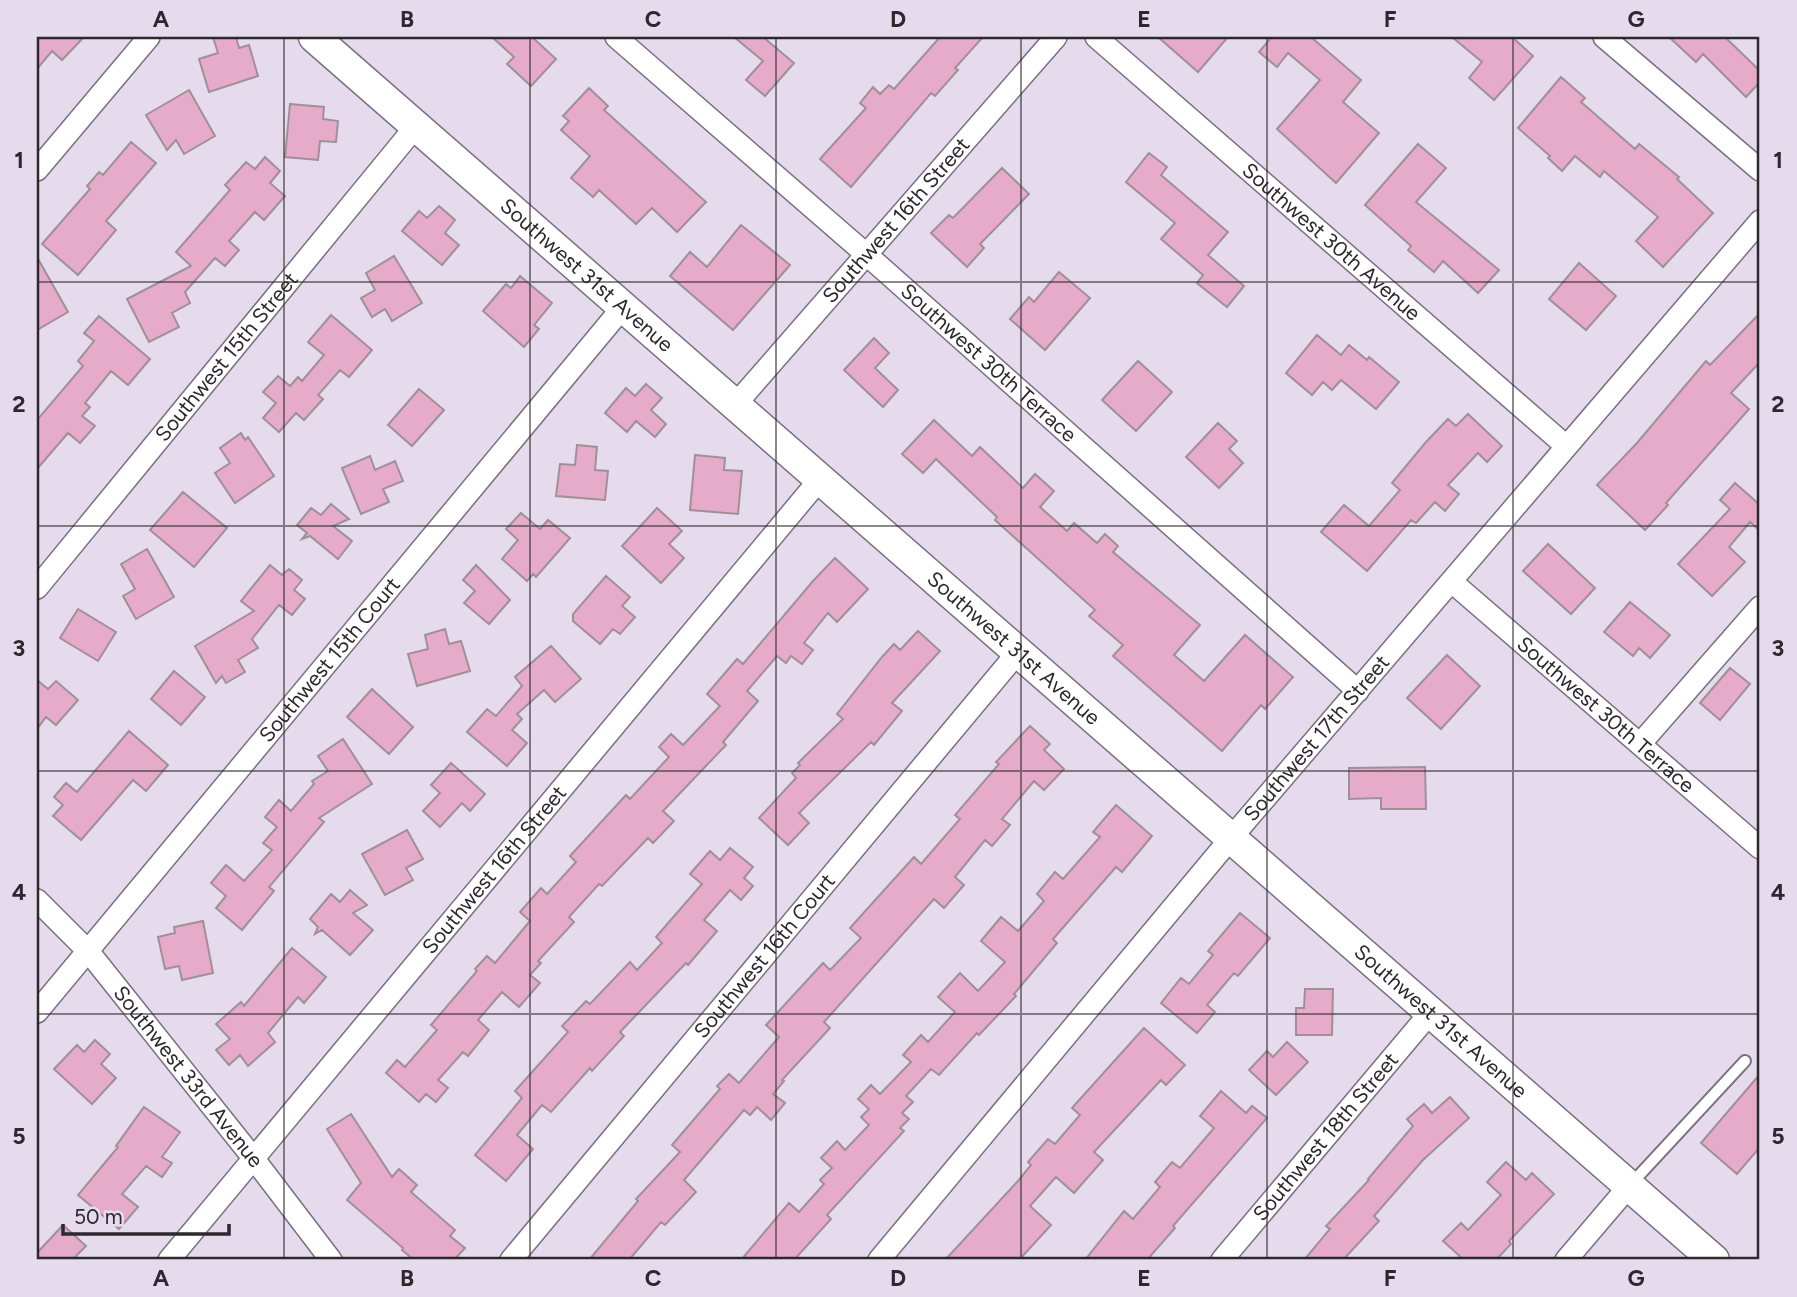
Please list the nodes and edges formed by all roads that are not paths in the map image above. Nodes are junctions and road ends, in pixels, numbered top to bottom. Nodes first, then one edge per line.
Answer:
1 (149, 37) edge
2 (314, 37) edge
3 (616, 37) edge
4 (1056, 37) edge
5 (1096, 37) edge
6 (1604, 37) edge
7 (416, 126) junction
8 (37, 170) edge
9 (1760, 170) edge
10 (1760, 220) edge
11 (867, 256) junction
12 (623, 307) junction
13 (735, 405) junction
14 (1566, 446) junction
15 (820, 479) junction
16 (1452, 582) junction
17 (37, 588) edge
18 (1760, 607) edge
19 (1018, 652) junction
20 (1358, 691) junction
21 (1640, 744) junction
22 (1231, 838) junction
23 (1760, 848) edge
24 (37, 900) edge
25 (88, 951) junction
26 (37, 1012) edge
27 (1430, 1013) junction
28 (1745, 1060) dead end
29 (254, 1159) junction
30 (1629, 1186) junction
31 (169, 1260) edge
32 (331, 1260) edge
33 (511, 1260) edge
34 (879, 1260) edge
35 (1222, 1260) edge
36 (1566, 1260) edge
37 (1714, 1260) edge

1 - 8 street
2 - 7 street, Southwest 31st Avenue
3 - 11 street, Southwest 30th Terrace
4 - 11 street, Southwest 16th Street
5 - 14 street, Southwest 30th Avenue
6 - 9 street
7 - 12 street, Southwest 31st Avenue
7 - 17 street, Southwest 15th Street
10 - 14 street, Southwest 17th Street
11 - 13 street, Southwest 16th Street
11 - 20 street, Southwest 30th Terrace
12 - 13 street, Southwest 31st Avenue
12 - 25 street, Southwest 15th Court
13 - 15 street, Southwest 31st Avenue
14 - 16 street, Southwest 17th Street
15 - 19 street, Southwest 31st Avenue
15 - 29 street, Southwest 16th Street
16 - 20 street, Southwest 17th Street
16 - 21 street, Southwest 30th Terrace
18 - 21 street
19 - 22 street, Southwest 31st Avenue
19 - 33 street, Southwest 16th Court
20 - 22 street, Southwest 17th Street
21 - 23 street, Southwest 30th Terrace
22 - 27 street, Southwest 31st Avenue
22 - 34 street, Southwest 17th Street
24 - 25 street, Southwest 33rd Avenue
25 - 26 street, Southwest 15th Court
25 - 29 street, Southwest 33rd Avenue
27 - 30 street, Southwest 31st Avenue
27 - 35 street, Southwest 18th Street
28 - 30 lane
29 - 31 street, Southwest 16th Street
29 - 32 street, Southwest 33rd Avenue
30 - 36 street
30 - 37 street, Southwest 31st Avenue

